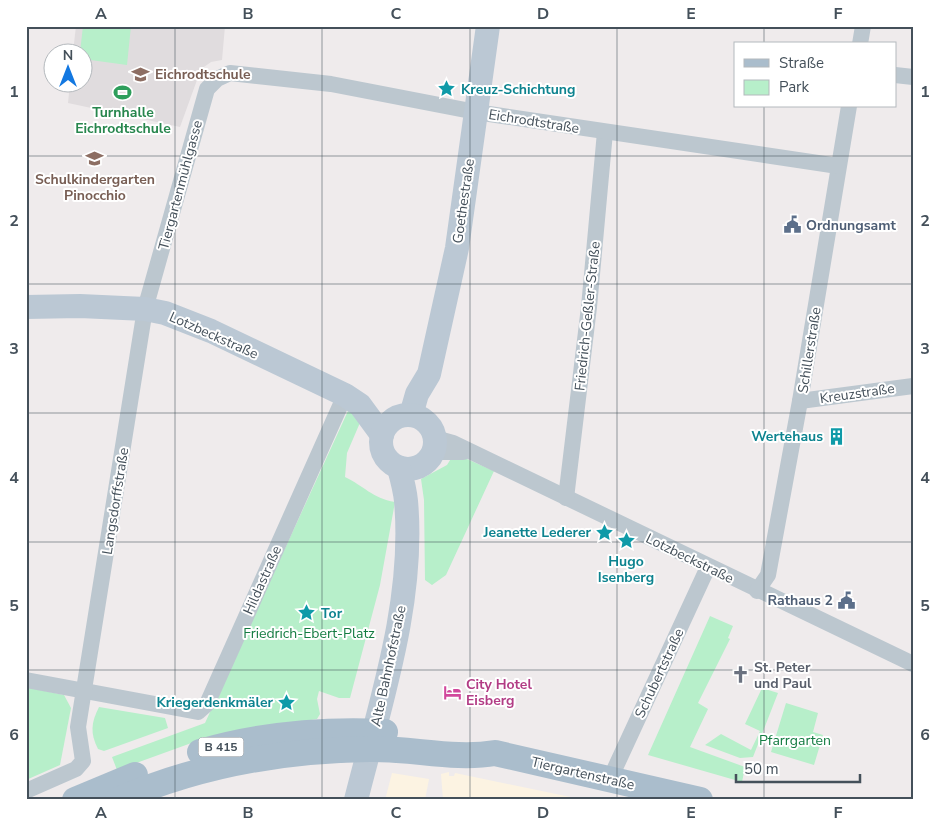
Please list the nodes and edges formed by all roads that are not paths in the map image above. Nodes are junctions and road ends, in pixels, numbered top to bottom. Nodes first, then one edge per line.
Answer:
1 (488, 26) edge
2 (863, 26) edge
3 (860, 42) edge
4 (230, 73) joint
5 (896, 75) edge
6 (913, 77) edge
7 (849, 108) edge
8 (476, 112) junction
9 (605, 132) junction
10 (838, 166) junction
11 (26, 307) edge
12 (145, 309) junction
13 (913, 386) edge
14 (352, 400) junction
15 (800, 401) junction
16 (414, 431) junction
17 (408, 468) junction
18 (566, 498) junction
19 (708, 567) junction
20 (757, 591) junction
21 (913, 664) edge
22 (26, 680) edge
23 (84, 692) junction
24 (373, 740) junction
25 (610, 779) junction
26 (26, 791) edge
27 (76, 800) edge
28 (118, 800) edge
29 (356, 800) edge
30 (700, 800) edge

1 - 8 street, Goethestraße
2 - 3 street
4 - 8 street, Eichrodtstraße
4 - 12 street, Tiergartenmühlgasse
5 - 6 street
7 - 10 street, Schillerstraße
8 - 9 street, Eichrodtstraße
8 - 16 street, Goethestraße
9 - 10 street, Eichrodtstraße
9 - 18 street, Friedrich-Geßler-Straße
10 - 15 street, Schillerstraße
11 - 12 street, Lotzbeckstraße
12 - 14 street, Lotzbeckstraße
12 - 23 street, Langsdorffstraße
13 - 15 street, Kreuzstraße
14 - 16 street, Lotzbeckstraße
14 - 23 street, Hildastraße
15 - 20 street, Schillerstraße
16 - 17 street
16 - 17 street
16 - 18 street, Lotzbeckstraße
17 - 24 street, Alte Bahnhofstraße
18 - 19 street, Lotzbeckstraße
19 - 20 street, Lotzbeckstraße
19 - 25 street, Schubertstraße
20 - 21 street, Lotzbeckstraße
22 - 23 street
23 - 26 street, Langsdorffstraße
24 - 25 main road, Tiergartenstraße / B 415
24 - 27 main road, B 415
24 - 28 main road, B 415
24 - 29 street, Alte Bahnhofstraße
25 - 30 main road, Tiergartenstraße / B 415

